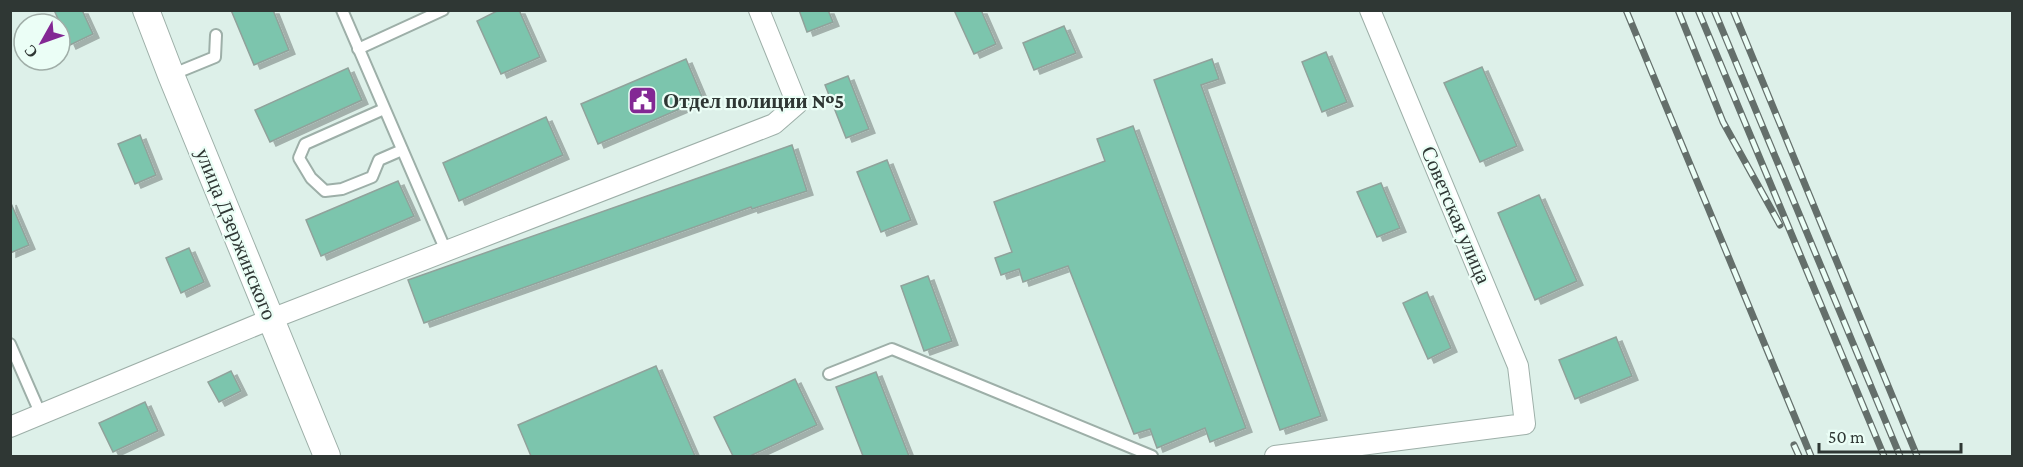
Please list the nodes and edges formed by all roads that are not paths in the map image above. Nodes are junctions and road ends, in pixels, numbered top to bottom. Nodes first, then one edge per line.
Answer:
1 (146, 10) edge
2 (342, 10) edge
3 (443, 10) edge
4 (759, 10) edge
5 (1370, 10) edge
6 (216, 35) dead end
7 (358, 49) junction
8 (171, 75) junction
9 (384, 109) junction
10 (402, 150) junction
11 (446, 251) junction
12 (271, 319) junction
13 (10, 344) edge
14 (829, 374) dead end
15 (40, 415) junction
16 (10, 428) edge
17 (327, 456) edge
18 (1152, 456) edge
19 (1275, 456) edge

1 - 8 street, улица Дзержинского
2 - 7 lane
3 - 7 lane
4 - 11 street
5 - 19 street, Советская улица
6 - 8 lane
7 - 9 lane
8 - 12 street, улица Дзержинского
9 - 10 lane
9 - 10 lane
10 - 11 lane
11 - 12 street
12 - 15 street
12 - 17 street, улица Дзержинского
13 - 15 lane
14 - 18 lane
15 - 16 street

